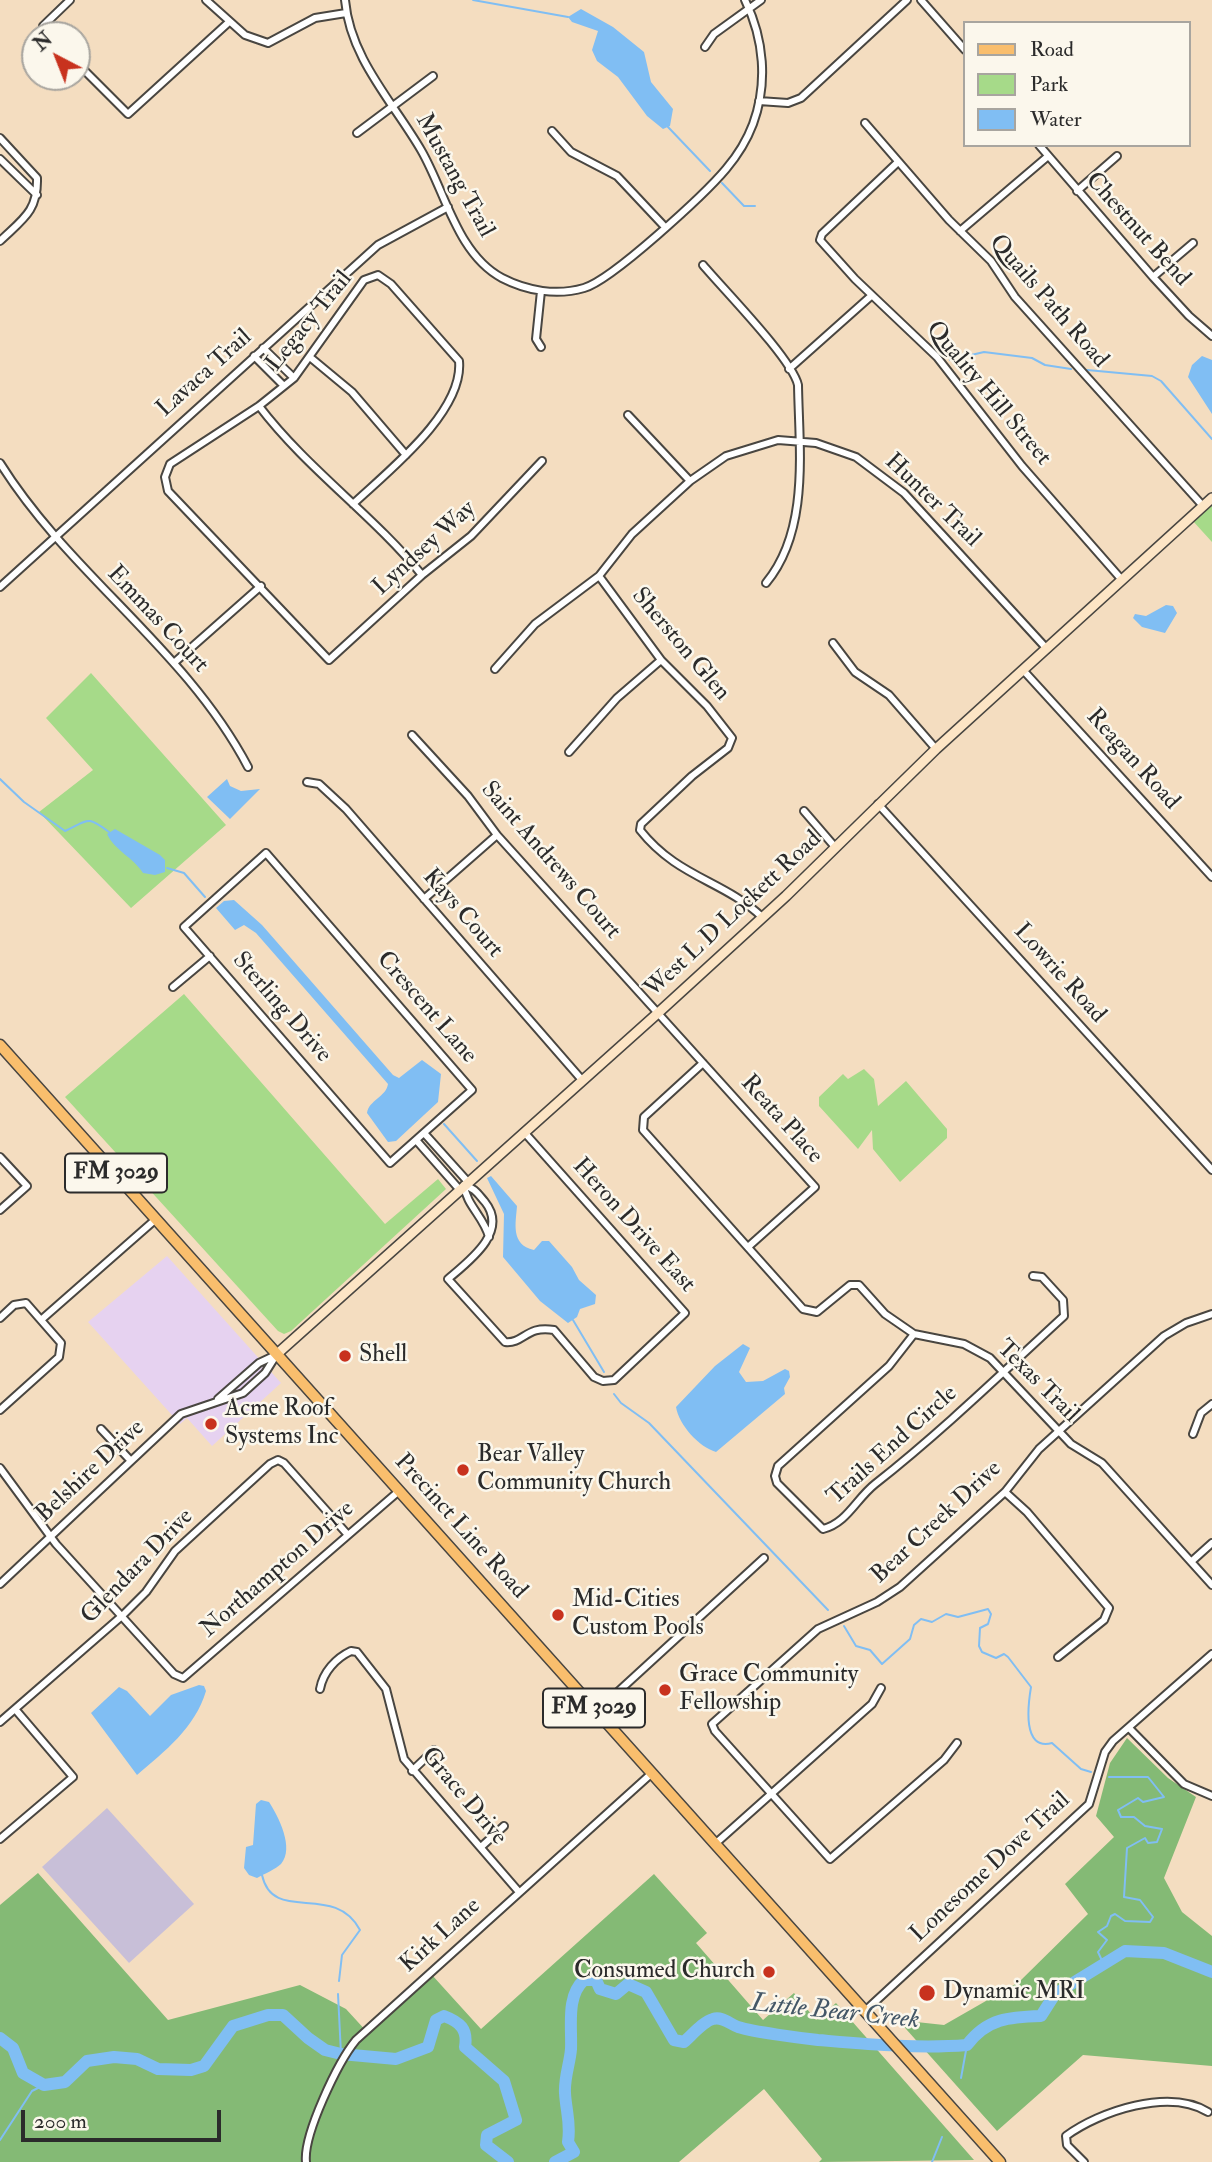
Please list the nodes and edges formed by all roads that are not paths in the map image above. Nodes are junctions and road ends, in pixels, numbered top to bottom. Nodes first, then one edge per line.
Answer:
1 (70, 0) edge
2 (206, 0) edge
3 (345, 0) edge
4 (746, 0) edge
5 (761, 0) edge
6 (907, 0) edge
7 (921, 0) edge
8 (750, 9) junction
9 (346, 13) junction
10 (48, 21) edge
11 (229, 22) junction
12 (705, 47) dead end
13 (964, 49) edge
14 (433, 76) dead end
15 (91, 78) edge
16 (759, 102) junction
17 (392, 107) junction
18 (865, 123) dead end
19 (552, 131) dead end
20 (357, 133) dead end
21 (0, 138) edge
22 (1040, 147) edge
23 (1118, 156) dead end
24 (1047, 157) junction
25 (0, 159) edge
26 (898, 162) junction
27 (1077, 191) junction
28 (37, 195) junction
29 (448, 207) junction
30 (664, 226) junction
31 (960, 231) junction
32 (0, 241) edge
33 (1192, 243) dead end
34 (703, 265) dead end
35 (1153, 277) junction
36 (541, 291) junction
37 (871, 296) junction
38 (1212, 336) edge
39 (541, 347) dead end
40 (263, 348) junction
41 (254, 356) junction
42 (311, 358) junction
43 (789, 369) junction
44 (294, 378) junction
45 (284, 386) junction
46 (260, 406) junction
47 (628, 415) dead end
48 (799, 439) junction
49 (406, 455) junction
50 (542, 461) dead end
51 (0, 463) edge
52 (690, 481) junction
53 (1212, 498) edge
54 (353, 504) junction
55 (1203, 506) junction
56 (55, 538) junction
57 (422, 575) junction
58 (599, 576) junction
59 (1122, 580) junction
60 (766, 583) dead end
61 (261, 586) junction
62 (0, 587) edge
63 (833, 643) dead end
64 (1047, 649) junction
65 (329, 660) joint
66 (661, 660) junction
67 (175, 662) junction
68 (495, 668) dead end
69 (1023, 670) junction
70 (412, 735) dead end
71 (936, 749) junction
72 (569, 752) dead end
73 (248, 767) dead end
74 (307, 782) dead end
75 (878, 804) junction
76 (804, 811) dead end
77 (497, 835) junction
78 (835, 846) junction
79 (266, 853) joint
80 (1212, 877) edge
81 (424, 898) junction
82 (762, 917) junction
83 (209, 956) junction
84 (173, 987) dead end
85 (658, 1013) junction
86 (0, 1045) edge
87 (703, 1063) junction
88 (582, 1080) junction
89 (524, 1132) junction
90 (424, 1133) junction
91 (416, 1140) junction
92 (0, 1157) edge
93 (1212, 1170) edge
94 (464, 1186) junction
95 (0, 1210) edge
96 (156, 1219) junction
97 (489, 1237) junction
98 (748, 1247) junction
99 (1032, 1276) dead end
100 (1212, 1314) edge
101 (0, 1318) edge
102 (41, 1320) junction
103 (914, 1334) junction
104 (277, 1354) junction
105 (1003, 1371) junction
106 (1212, 1404) edge
107 (0, 1409) edge
108 (101, 1429) dead end
109 (1059, 1431) junction
110 (1193, 1434) dead end
111 (131, 1461) junction
112 (0, 1468) edge
113 (399, 1491) junction
114 (1005, 1492) junction
115 (348, 1535) junction
116 (51, 1536) junction
117 (1212, 1543) edge
118 (764, 1558) dead end
119 (1192, 1561) junction
120 (0, 1584) edge
121 (1212, 1585) edge
122 (123, 1615) junction
123 (1212, 1654) edge
124 (1058, 1657) dead end
125 (881, 1688) dead end
126 (320, 1689) dead end
127 (15, 1709) junction
128 (597, 1712) junction
129 (0, 1722) edge
130 (1129, 1728) junction
131 (957, 1743) dead end
132 (434, 1750) dead end
133 (412, 1771) junction
134 (652, 1773) junction
135 (771, 1794) junction
136 (1212, 1796) edge
137 (504, 1826) dead end
138 (0, 1839) edge
139 (715, 1844) junction
140 (481, 1847) junction
141 (519, 1892) junction
142 (865, 2011) junction
143 (1208, 2112) dead end
144 (306, 2162) edge
145 (1000, 2162) edge
146 (1084, 2162) edge

1 - 10 street
2 - 11 street
3 - 9 street, Mustang Trail
4 - 8 street, Mustang Trail
5 - 8 street
6 - 16 street
7 - 13 street
8 - 12 street
8 - 16 street, Mustang Trail
9 - 11 street
9 - 17 street, Mustang Trail
11 - 15 street
14 - 17 street
16 - 30 street, Mustang Trail
17 - 20 street
17 - 29 street, Mustang Trail
18 - 26 street, Quails Path Road
19 - 30 street
21 - 28 street
22 - 24 street, Chestnut Bend
23 - 27 street
24 - 27 street, Chestnut Bend
24 - 31 street
25 - 28 street
26 - 31 street, Quails Path Road
26 - 37 street, Quality Hill Street
27 - 35 street, Chestnut Bend
28 - 32 street
29 - 36 street, Mustang Trail
29 - 40 street, Lavaca Trail
30 - 36 street, Mustang Trail
31 - 55 street, Quails Path Road
33 - 35 street
34 - 43 street
35 - 38 street, Chestnut Bend
36 - 39 street
37 - 43 street
37 - 59 street, Quality Hill Street
40 - 41 street, Lavaca Trail
40 - 44 street
41 - 45 street
41 - 56 street, Lavaca Trail
42 - 44 street, Legacy Trail
42 - 49 street
42 - 49 street, Legacy Trail
43 - 48 street
44 - 45 street, Legacy Trail
45 - 46 street, Legacy Trail
46 - 54 street
46 - 61 street, Legacy Trail
47 - 52 street
48 - 52 street, Hunter Trail
48 - 60 street
48 - 64 street, Hunter Trail
49 - 54 street, Legacy Trail
50 - 57 street, Lyndsey Way
51 - 56 street, Emmas Court
52 - 58 street, Hunter Trail
53 - 55 main road, West L D Lockett Road
54 - 57 street
55 - 59 main road, West L D Lockett Road
56 - 62 street, Lavaca Trail
56 - 67 street, Emmas Court
57 - 65 street, Lyndsey Way
58 - 66 street, Sherston Glen
58 - 68 street, Hunter Trail
59 - 64 main road, West L D Lockett Road
61 - 65 street, Legacy Trail
61 - 67 street
63 - 71 street
64 - 69 main road, West L D Lockett Road
66 - 72 street
66 - 82 street, Sherston Glen
67 - 73 street, Emmas Court
69 - 71 main road, West L D Lockett Road
69 - 80 street, Reagan Road
70 - 77 street, Saint Andrews Court
71 - 75 main road, West L D Lockett Road
74 - 81 street, Kays Court
75 - 78 main road, West L D Lockett Road
75 - 93 street, Lowrie Road
76 - 78 street
77 - 81 street
77 - 85 street, Saint Andrews Court
78 - 82 main road, West L D Lockett Road
79 - 83 street, Sterling Drive
79 - 90 street, Crescent Lane
81 - 88 street, Kays Court
82 - 85 main road, West L D Lockett Road
83 - 84 street
83 - 91 street, Sterling Drive
85 - 87 street, Reata Place
85 - 88 main road, West L D Lockett Road
86 - 96 main road, Precinct Line Road / FM 3029
87 - 98 street, Texas Trail
87 - 98 street, Reata Place
88 - 89 main road, West L D Lockett Road
89 - 94 main road, West L D Lockett Road
89 - 97 street, Heron Drive East
90 - 91 street, Sterling Drive
90 - 94 street
91 - 94 street
92 - 95 street
94 - 97 street
94 - 97 street
94 - 104 main road, West L D Lockett Road
96 - 102 street
96 - 104 main road, Precinct Line Road / FM 3029
98 - 103 street, Texas Trail
99 - 105 street
100 - 109 street, Bear Creek Drive
101 - 102 street
102 - 107 street
103 - 105 street, Texas Trail
103 - 105 street, Trails End Circle
104 - 111 street, Belshire Drive
104 - 113 main road, Precinct Line Road / FM 3029
105 - 109 street, Texas Trail
106 - 110 street
108 - 111 street
109 - 114 street, Bear Creek Drive
109 - 119 street, Texas Trail
111 - 116 street, Belshire Drive
112 - 116 street
113 - 115 street, Northampton Drive
113 - 128 main road, Precinct Line Road / FM 3029
114 - 124 street
114 - 135 street, Bear Creek Drive
115 - 122 street, Northampton Drive
115 - 122 street, Glendara Drive
116 - 120 street, Belshire Drive
116 - 122 street
117 - 119 street
118 - 128 street
119 - 121 street, Texas Trail
122 - 127 street, Glendara Drive
123 - 130 street, Lonesome Dove Trail
125 - 135 street
126 - 133 street, Grace Drive
127 - 129 street, Glendara Drive
127 - 138 street
128 - 134 main road, Precinct Line Road / FM 3029
130 - 136 street
130 - 142 street, Lonesome Dove Trail
131 - 135 street
132 - 133 street
133 - 140 street, Grace Drive
134 - 139 main road, Precinct Line Road / FM 3029
134 - 141 street, Kirk Lane
135 - 139 street
137 - 140 street
139 - 142 main road, Precinct Line Road / FM 3029
140 - 141 street, Grace Drive
141 - 144 street, Kirk Lane
142 - 145 main road, Precinct Line Road / FM 3029
143 - 146 street

